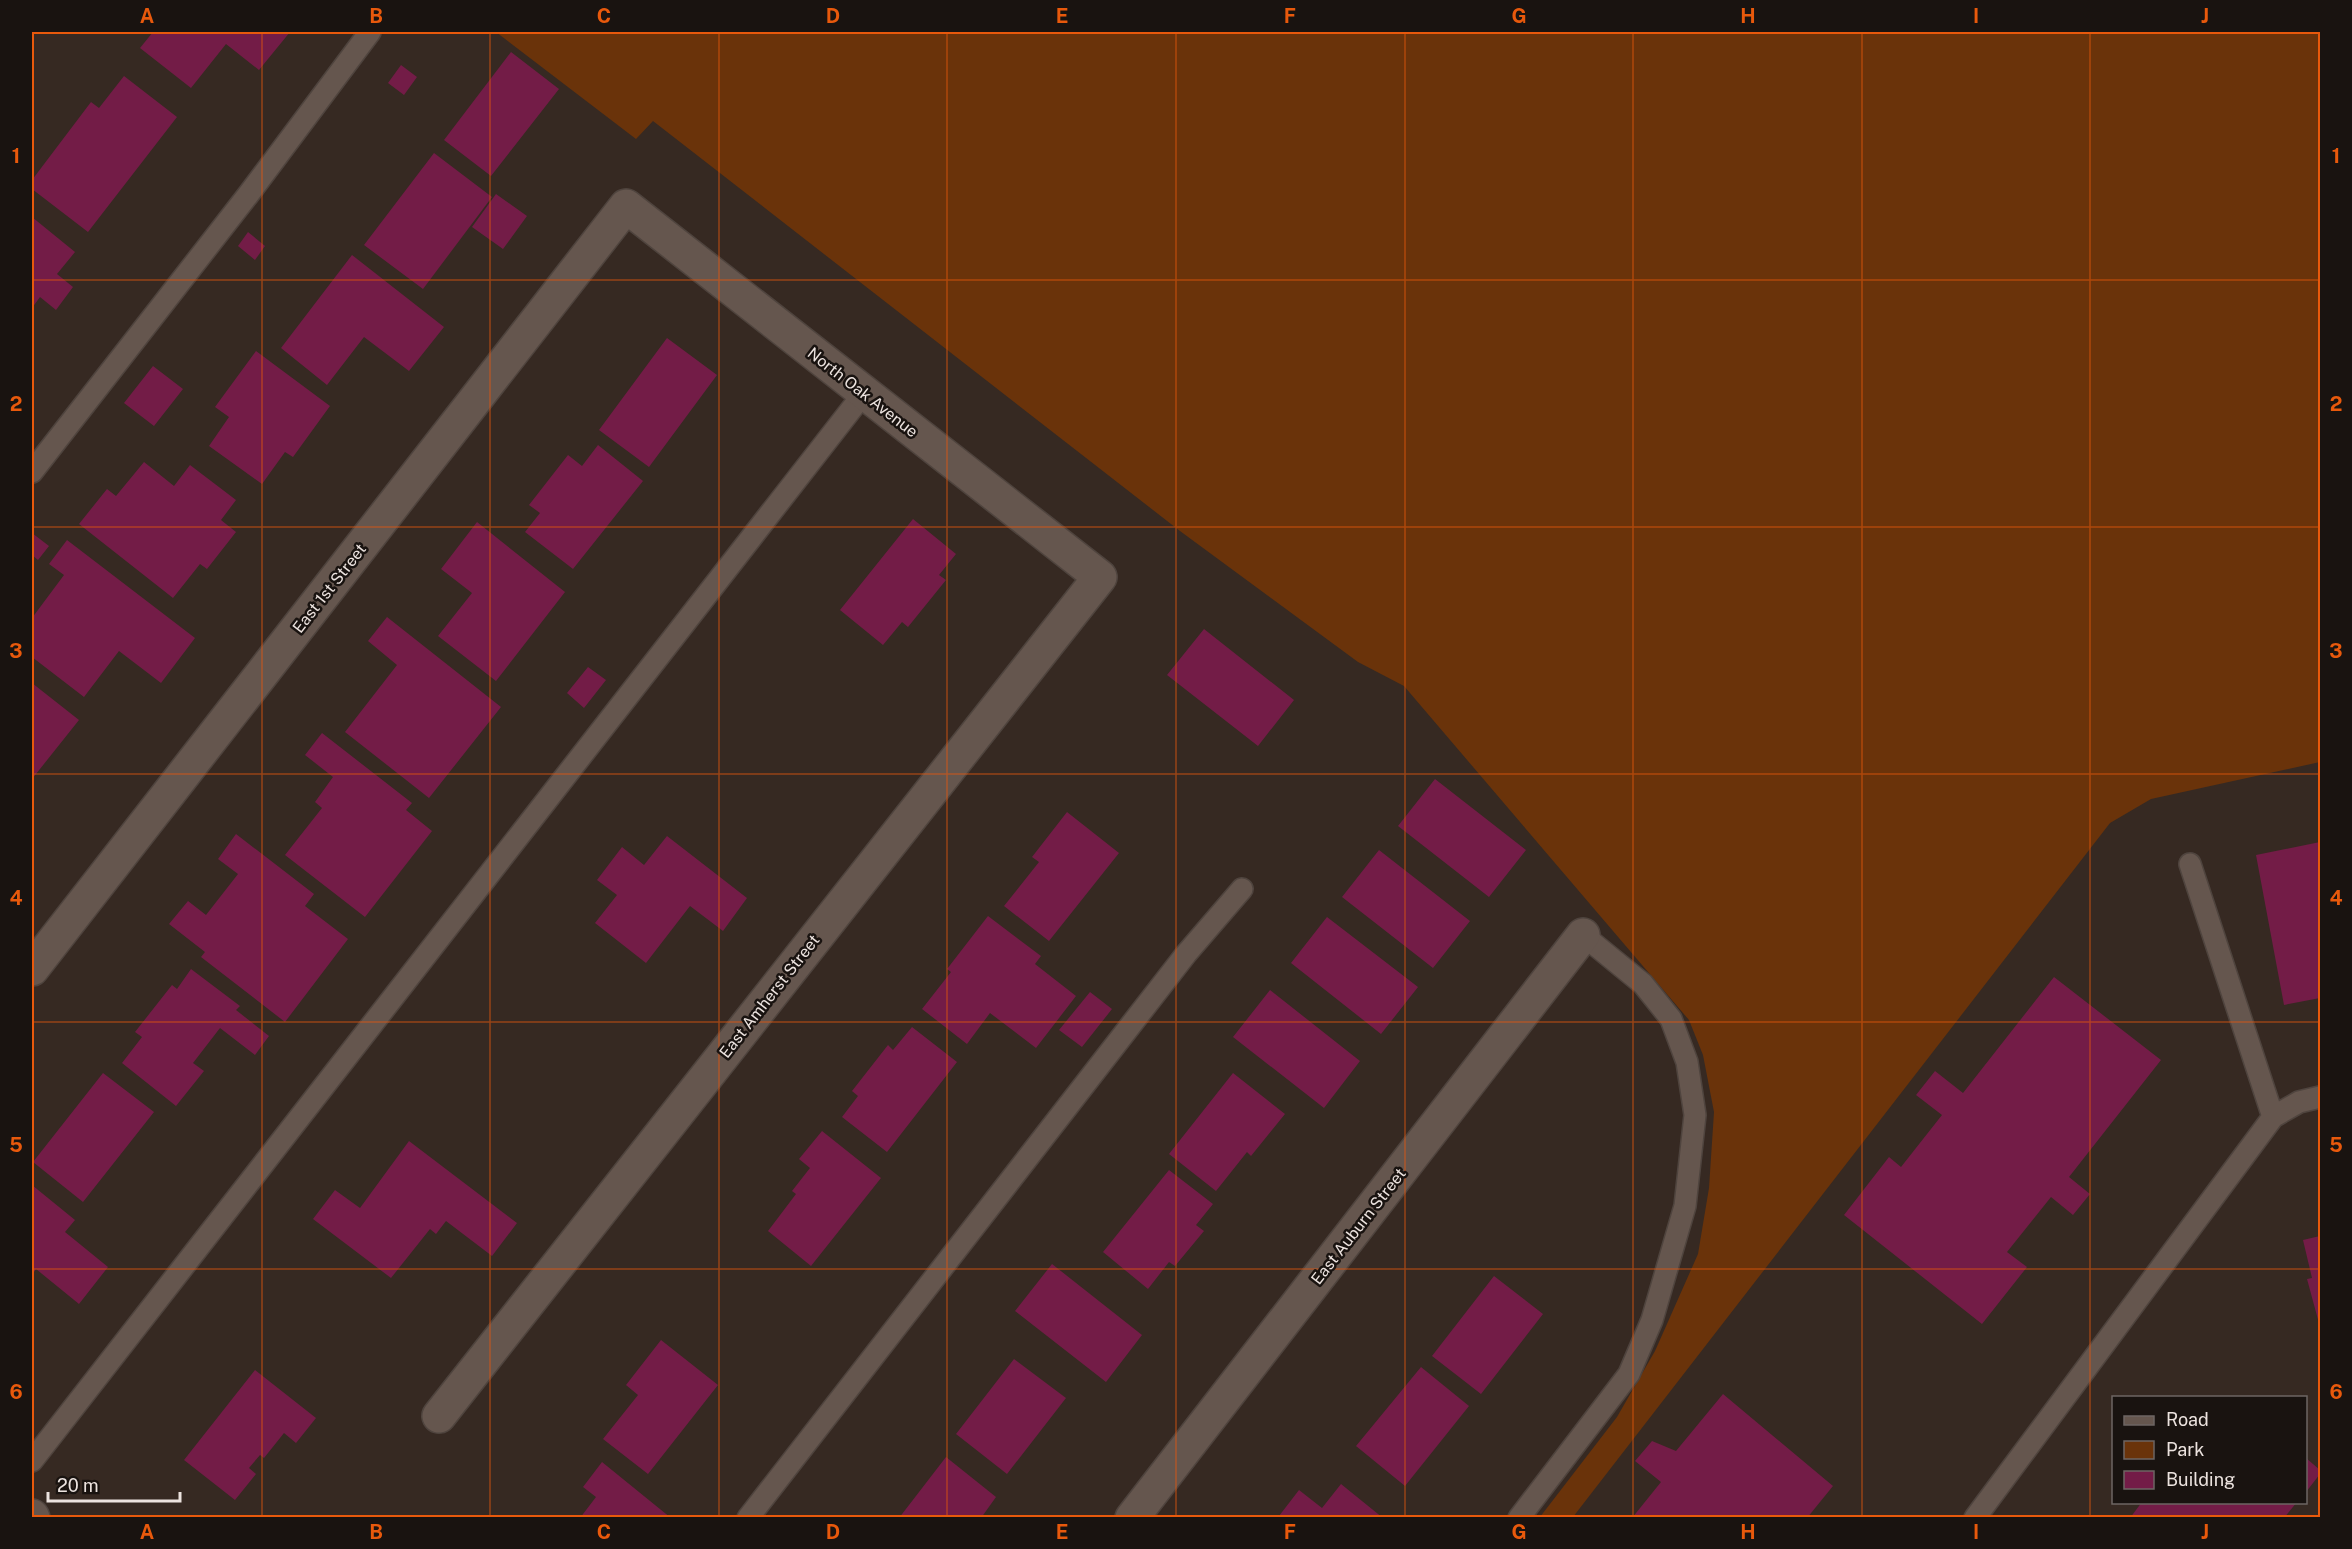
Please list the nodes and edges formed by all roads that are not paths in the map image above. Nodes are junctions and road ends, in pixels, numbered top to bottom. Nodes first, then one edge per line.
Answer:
1 (370, 32) edge
2 (626, 206) joint
3 (864, 393) junction
4 (32, 472) edge
5 (1100, 578) joint
6 (2190, 864) dead end
7 (1242, 889) dead end
8 (1582, 935) joint
9 (32, 969) edge
10 (2320, 1097) edge
11 (2273, 1118) junction
12 (439, 1416) dead end
13 (32, 1461) edge
14 (748, 1518) edge
15 (1132, 1518) edge
16 (1519, 1518) edge
17 (1975, 1518) edge

1 - 4 lane
2 - 3 street, North Oak Avenue
2 - 9 street, East 1st Street
3 - 5 street, North Oak Avenue
3 - 13 lane
5 - 12 street, East Amherst Street
6 - 11 lane
7 - 14 lane
8 - 15 street, East Auburn Street
8 - 16 lane
10 - 11 lane
11 - 17 lane

